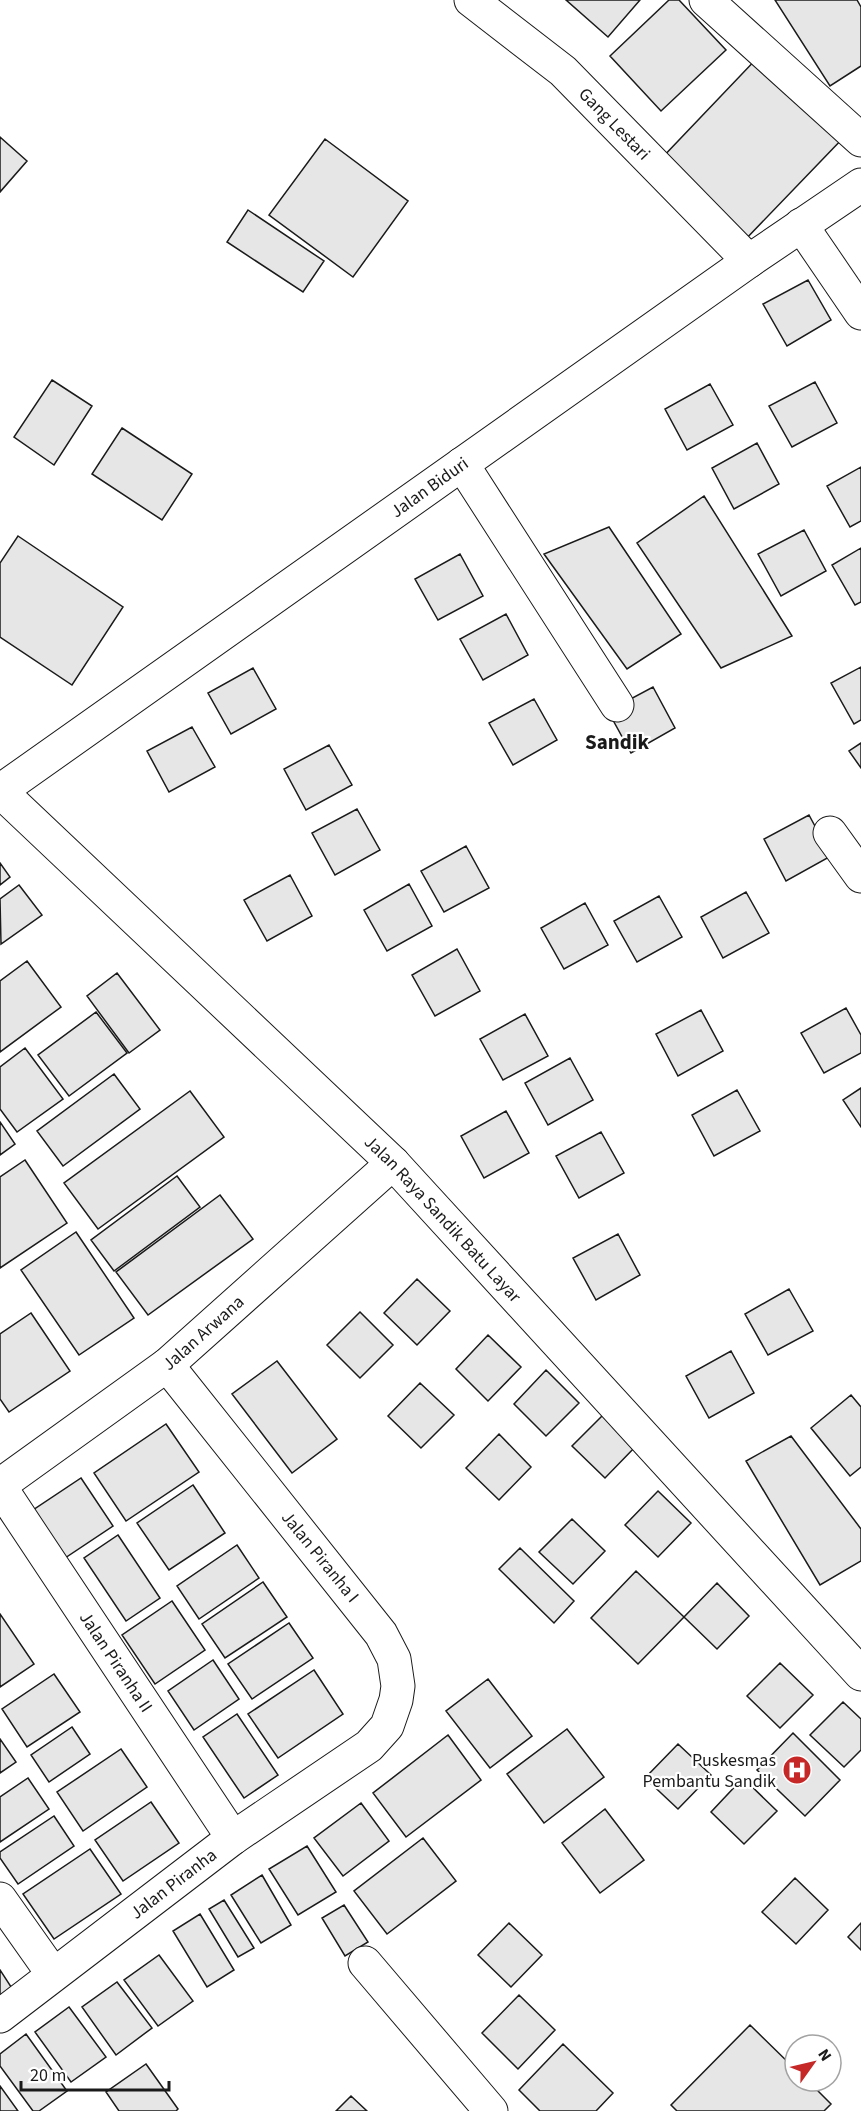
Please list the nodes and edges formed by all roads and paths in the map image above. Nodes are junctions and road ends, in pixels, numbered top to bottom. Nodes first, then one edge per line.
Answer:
1 (471, 0) edge
2 (706, 0) edge
3 (861, 140) edge
4 (861, 185) edge
5 (801, 225) junction
6 (749, 261) junction
7 (861, 313) edge
8 (462, 464) junction
9 (617, 705) dead end
10 (0, 791) edge
11 (830, 833) dead end
12 (861, 876) edge
13 (393, 1163) junction
14 (167, 1365) junction
15 (0, 1486) edge
16 (861, 1674) edge
17 (351, 1758) joint
18 (233, 1838) junction
19 (0, 1899) edge
20 (365, 1963) dead end
21 (53, 1974) junction
22 (0, 2016) edge
23 (491, 2111) edge

1 - 6 street, Gang Lestari
2 - 3 street
4 - 5 street, Jalan Biduri
5 - 6 street, Jalan Biduri
5 - 7 street
6 - 8 street, Jalan Biduri
8 - 9 street
8 - 10 street, Jalan Biduri
10 - 13 street, Jalan Raya Sandik Batu Layar
11 - 12 street
13 - 14 street, Jalan Arwana
13 - 16 street, Jalan Raya Sandik Batu Layar
14 - 15 street, Jalan Arwana
14 - 17 street, Jalan Piranha I
15 - 18 street, Jalan Piranha II
17 - 18 street, Jalan Piranha
18 - 21 street, Jalan Piranha
19 - 21 street
20 - 23 street
21 - 22 street, Jalan Piranha

